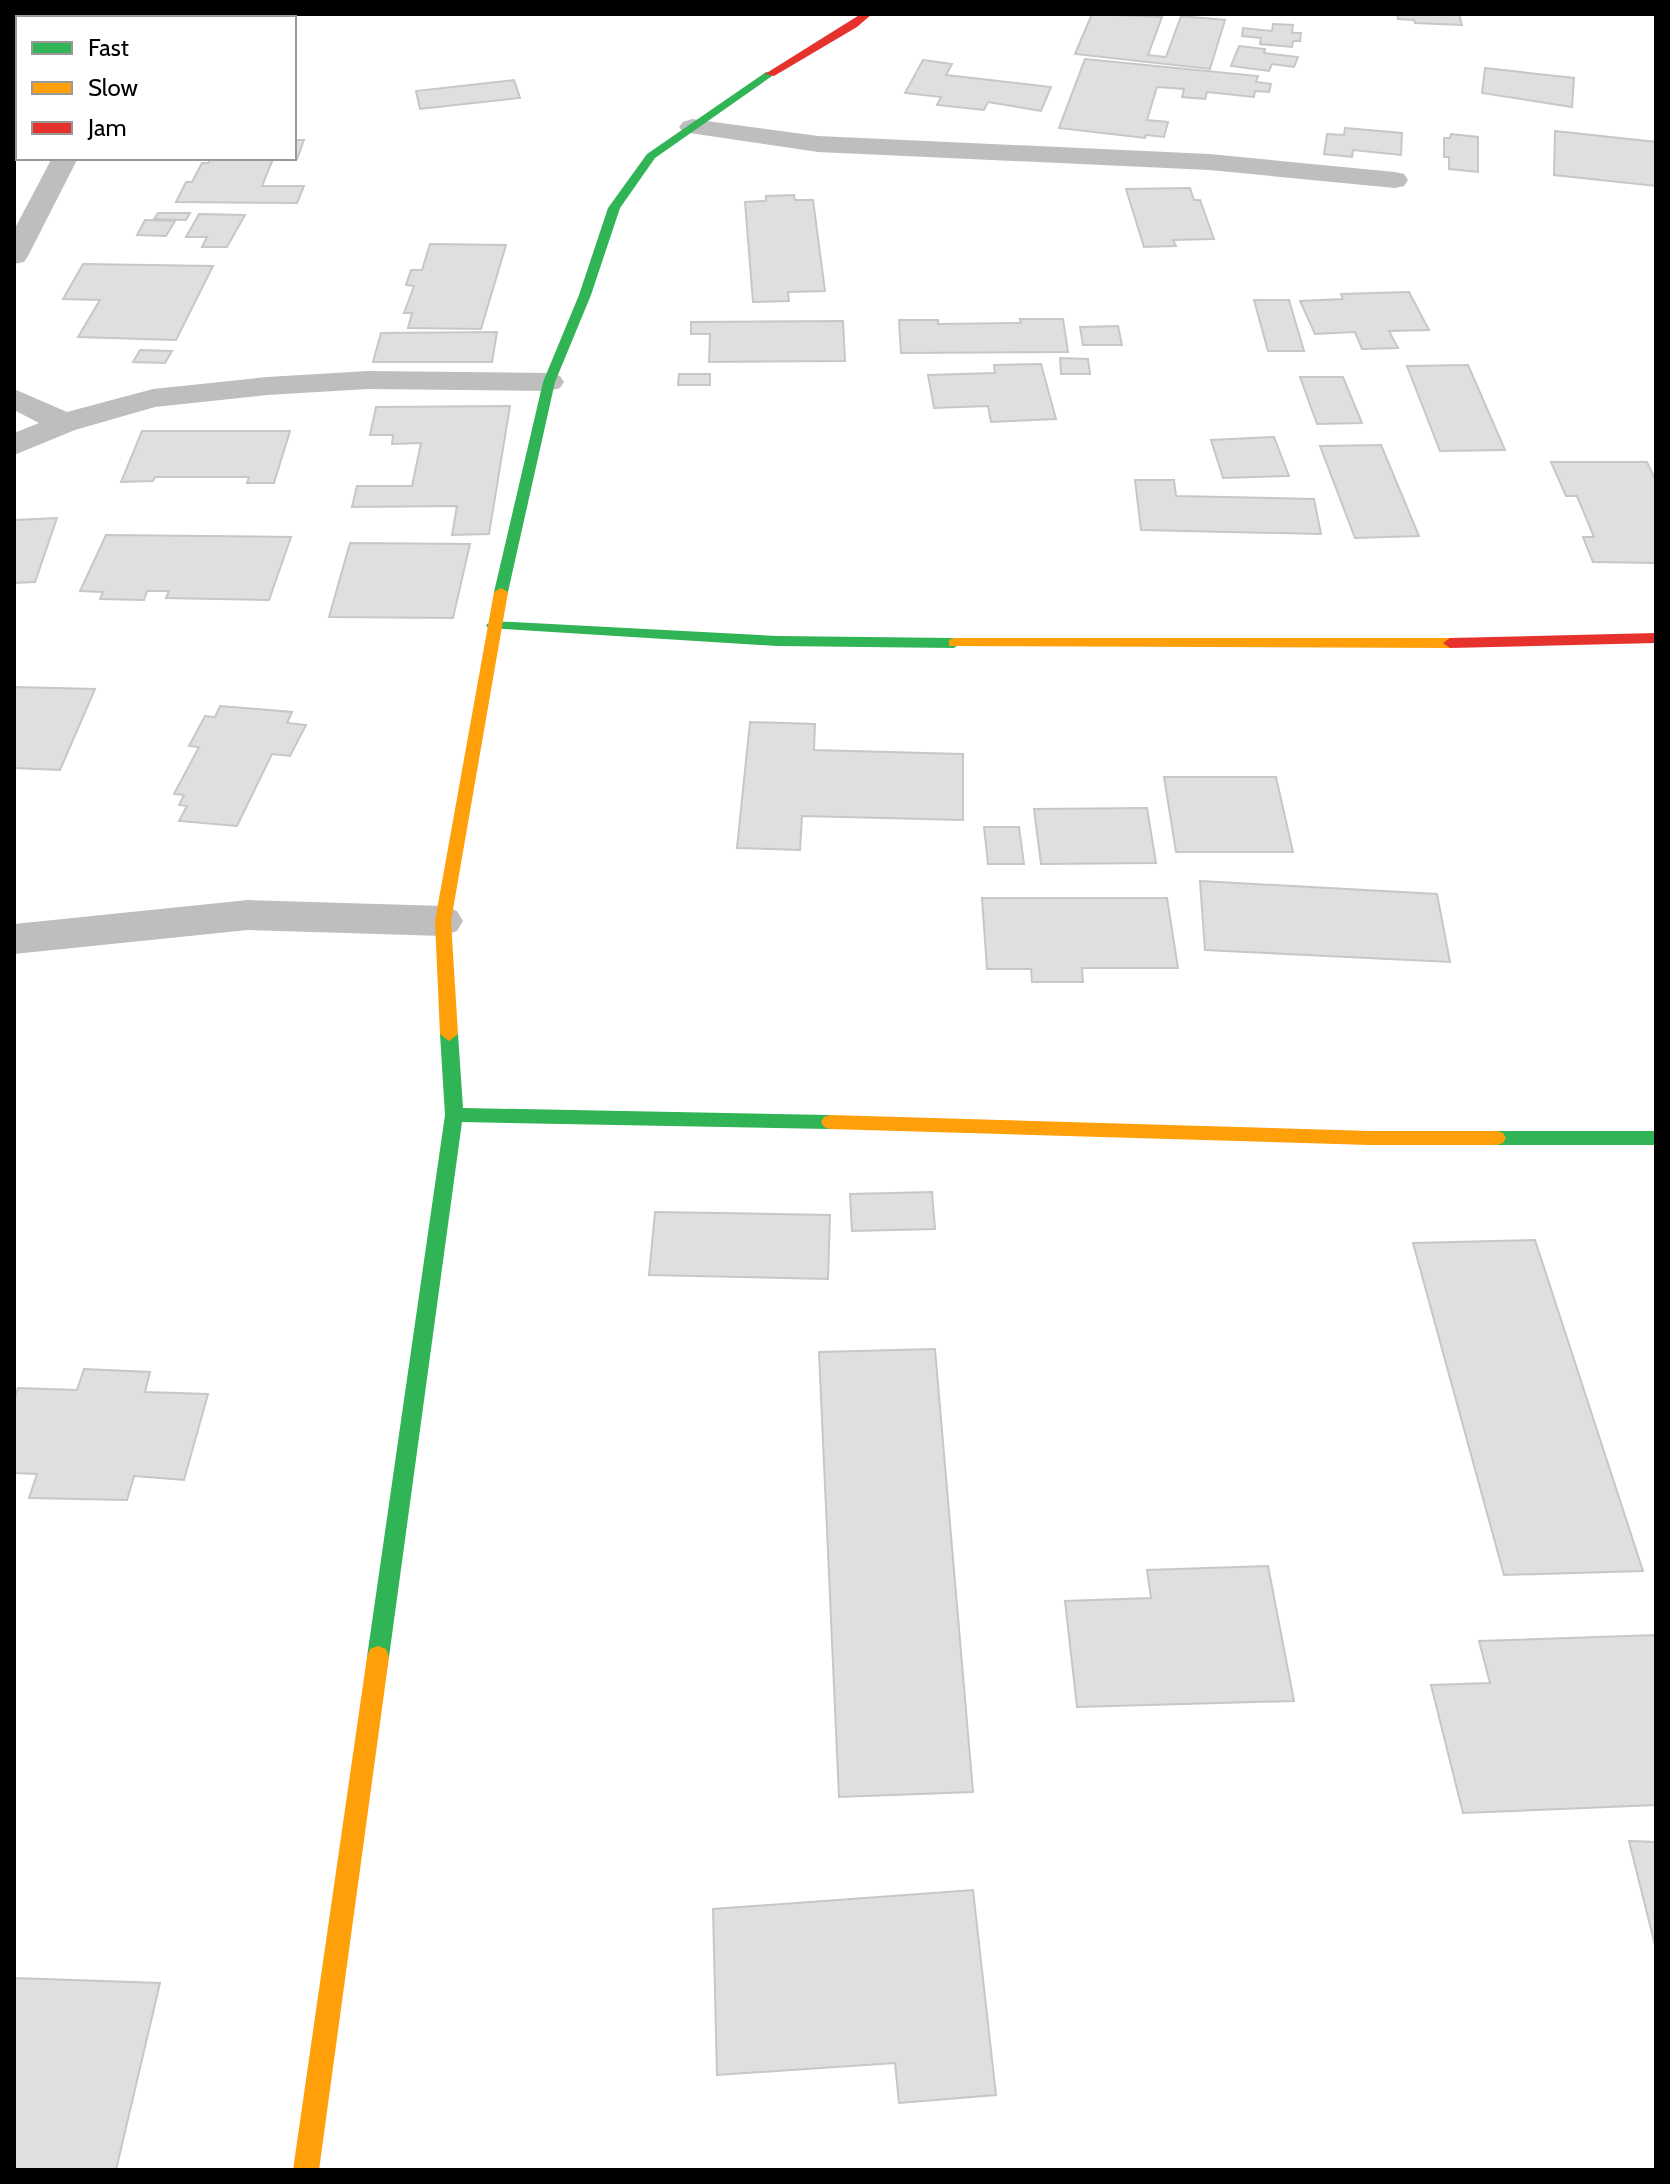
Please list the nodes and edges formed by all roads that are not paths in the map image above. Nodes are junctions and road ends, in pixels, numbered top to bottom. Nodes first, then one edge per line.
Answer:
1 (867, 14) edge
2 (692, 127) junction
3 (64, 160) edge
4 (1395, 180) dead end
5 (14, 256) edge
6 (549, 382) junction
7 (14, 398) edge
8 (64, 423) junction
9 (14, 445) edge
10 (493, 625) junction
11 (1656, 638) edge
12 (443, 921) junction
13 (14, 939) edge
14 (454, 1115) junction
15 (1656, 1138) edge
16 (306, 2170) edge

1 - 2 street
2 - 4 street
2 - 6 street
3 - 5 street
6 - 8 street
6 - 10 street
7 - 8 street
8 - 9 street
10 - 11 street
10 - 12 street
12 - 13 street
12 - 14 street
14 - 15 street
14 - 16 street

